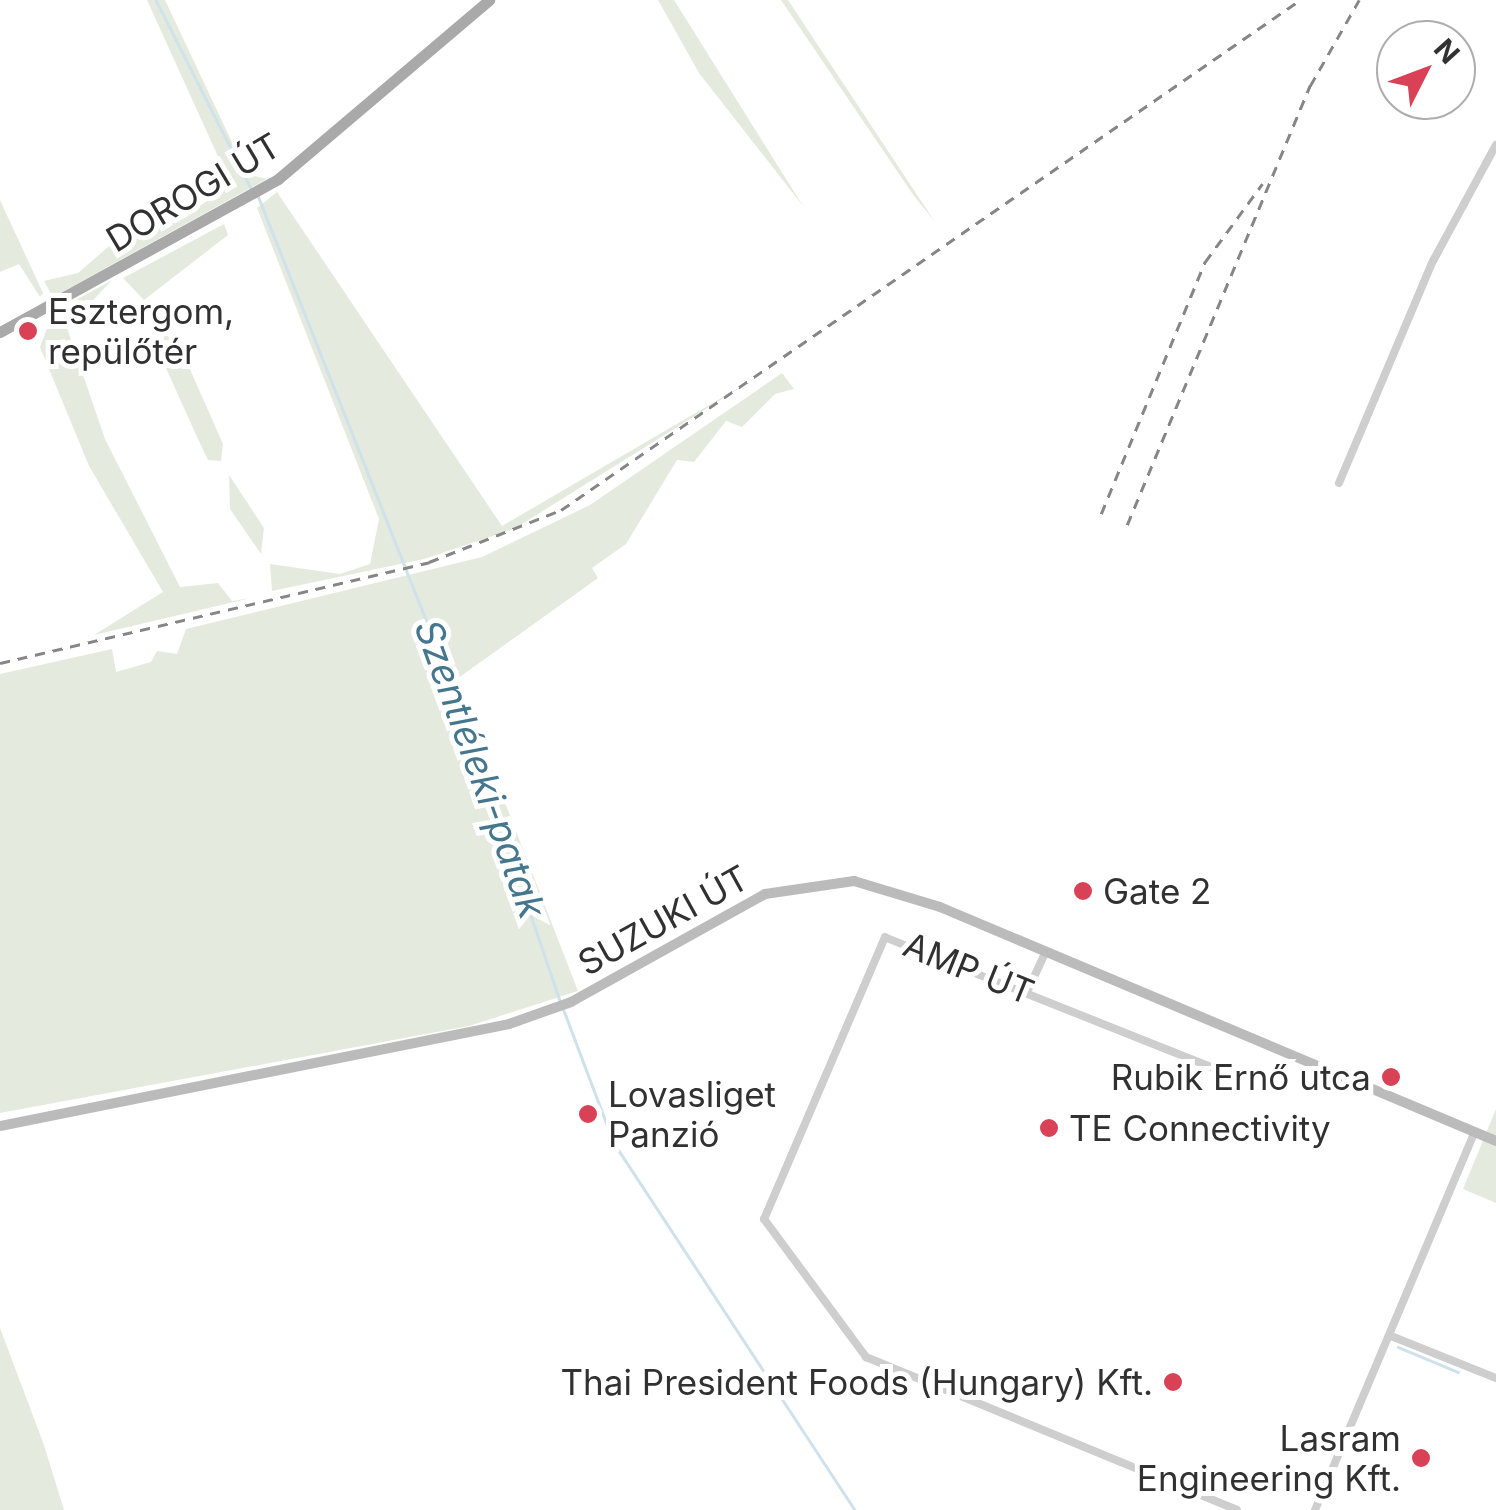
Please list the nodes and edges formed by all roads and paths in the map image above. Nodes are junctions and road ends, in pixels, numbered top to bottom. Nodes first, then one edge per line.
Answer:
1 (490, 0) edge
2 (1496, 145) edge
3 (0, 332) edge
4 (1339, 484) dead end
5 (1046, 952) junction
6 (1028, 990) junction
7 (1216, 1070) dead end
8 (0, 1126) edge
9 (1475, 1132) junction
10 (1496, 1141) edge
11 (1391, 1336) junction
12 (1496, 1378) edge
13 (1237, 1510) edge
14 (1316, 1510) edge

1 - 3 main road, DOROGI ÚT
2 - 4 street
5 - 6 street
5 - 8 main road, SUZUKI ÚT
5 - 9 main road, SUZUKI ÚT
6 - 7 street, AMP ÚT
6 - 13 street, AMP ÚT
9 - 10 main road, SUZUKI ÚT
9 - 11 street
11 - 12 street
11 - 14 street

